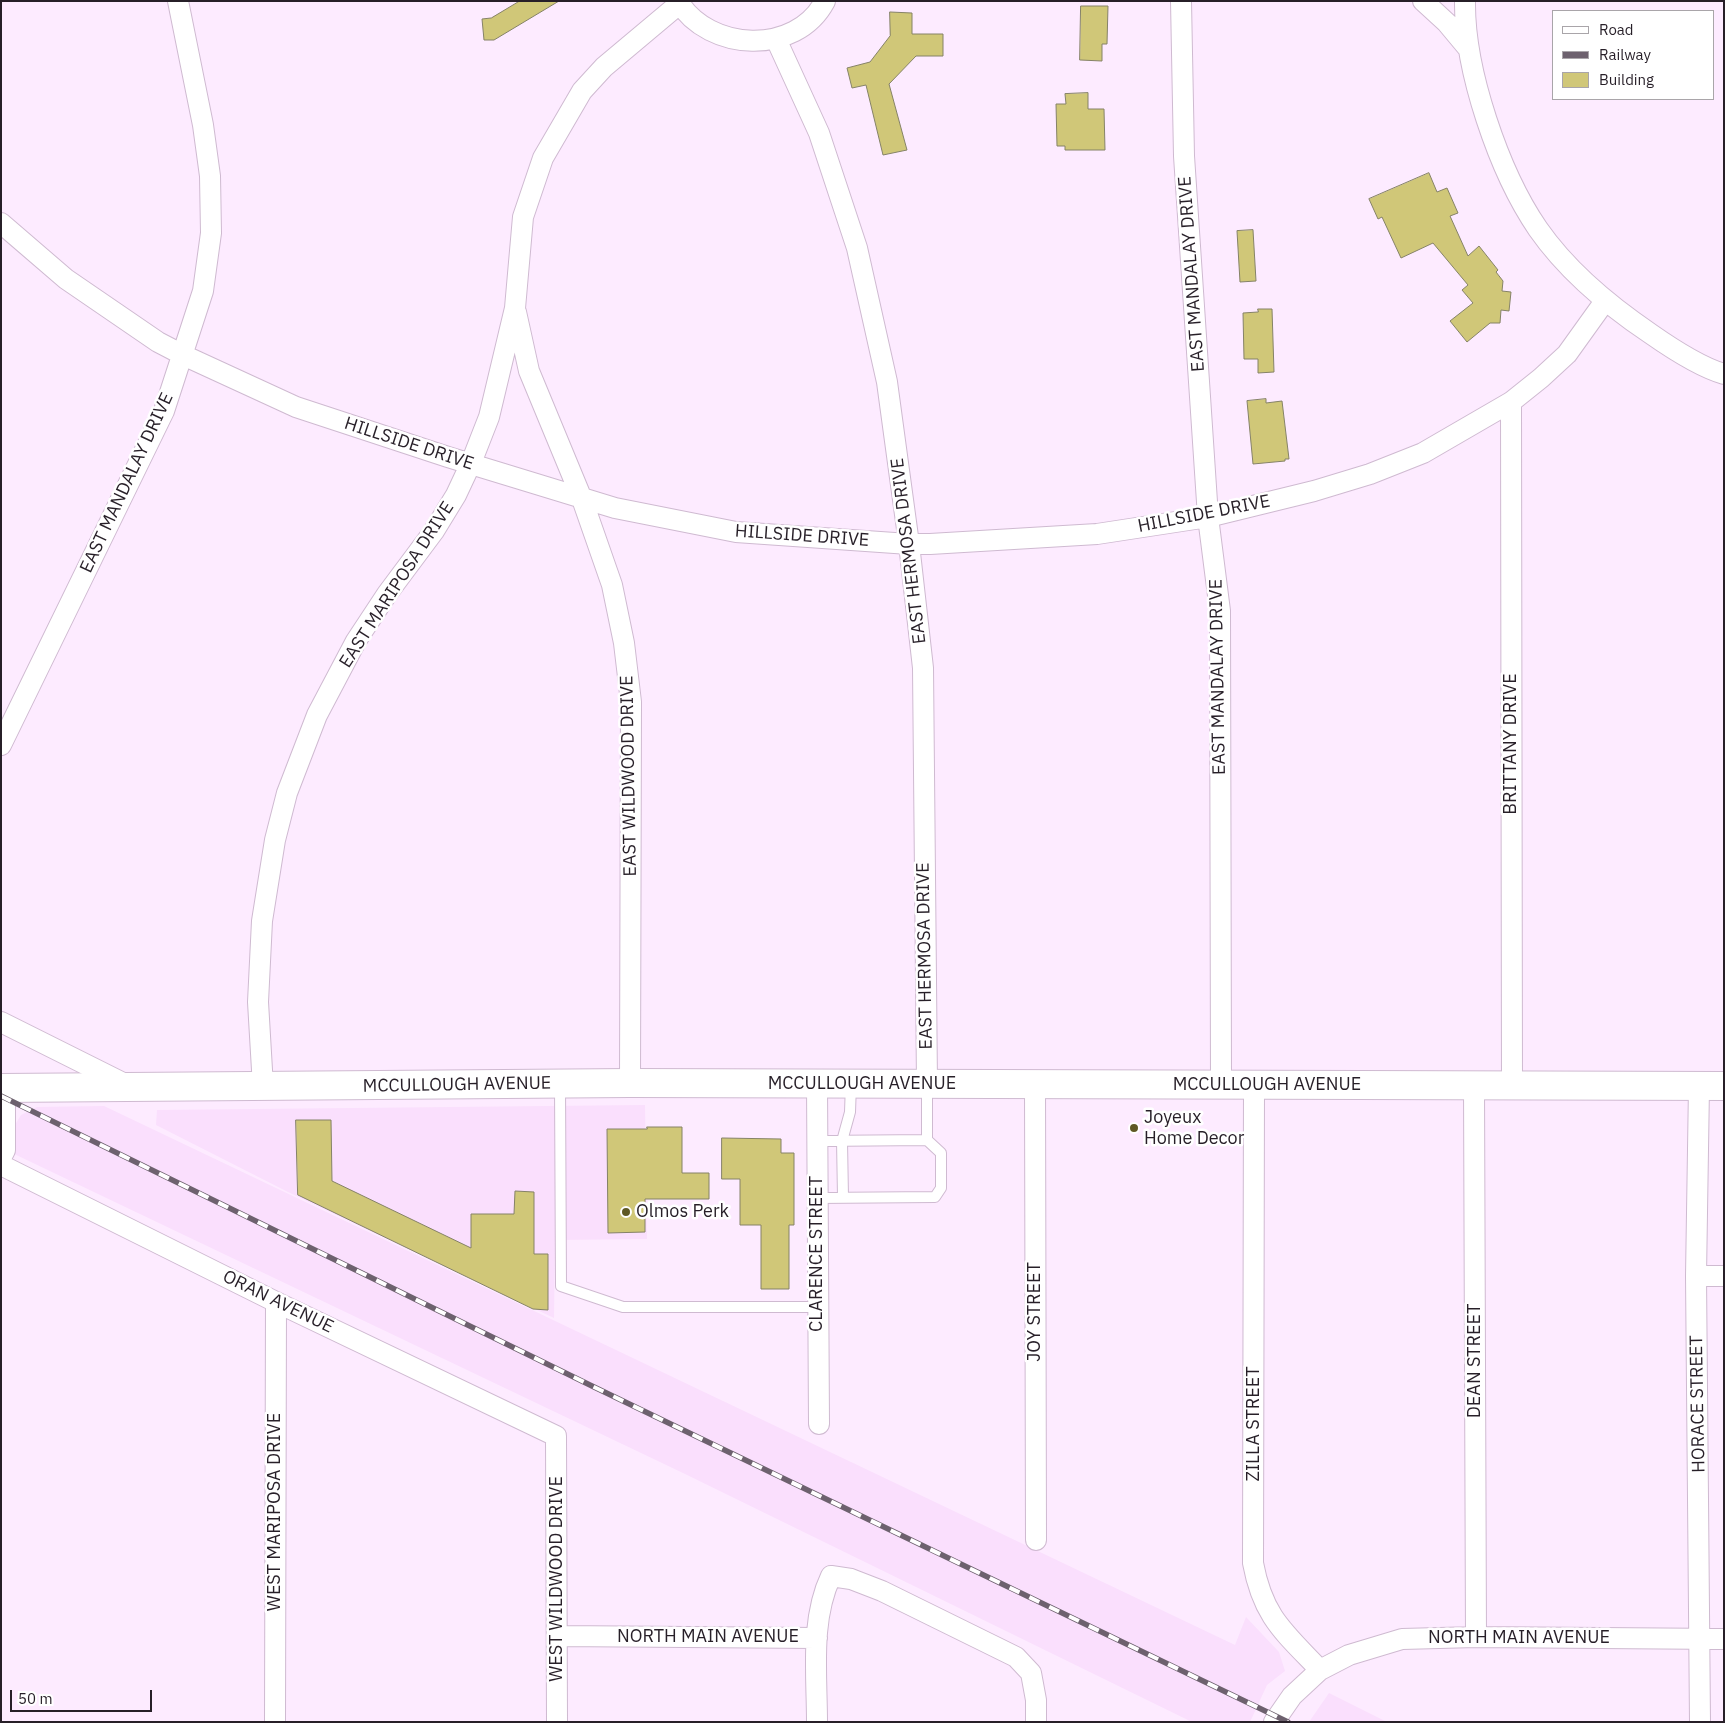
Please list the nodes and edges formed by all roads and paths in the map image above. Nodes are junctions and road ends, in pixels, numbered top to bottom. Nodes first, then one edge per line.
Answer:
1 (178, 1) edge
2 (825, 1) edge
3 (1180, 1) edge
4 (1423, 1) edge
5 (1465, 1) edge
6 (679, 3) edge
7 (776, 39) junction
8 (1467, 47) junction
9 (1, 223) edge
10 (1605, 302) junction
11 (516, 308) junction
12 (183, 356) junction
13 (1724, 374) edge
14 (1511, 402) junction
15 (471, 463) junction
16 (582, 499) junction
17 (1208, 517) junction
18 (909, 544) junction
19 (1, 745) edge
20 (1, 1022) edge
21 (630, 1083) junction
22 (560, 1084) junction
23 (817, 1084) junction
24 (851, 1084) junction
25 (927, 1084) junction
26 (1035, 1084) junction
27 (1221, 1085) junction
28 (1254, 1085) junction
29 (130, 1086) junction
30 (263, 1086) junction
31 (1474, 1086) junction
32 (1512, 1086) junction
33 (1711, 1086) edge
34 (3, 1088) edge
35 (927, 1140) junction
36 (817, 1141) junction
37 (842, 1141) junction
38 (1, 1158) edge
39 (1, 1165) edge
40 (843, 1197) junction
41 (817, 1198) junction
42 (1696, 1276) junction
43 (1724, 1276) edge
44 (276, 1302) junction
45 (817, 1307) junction
46 (819, 1424) dead end
47 (556, 1436) joint
48 (1036, 1540) dead end
49 (557, 1636) junction
50 (1476, 1637) junction
51 (817, 1638) junction
52 (1700, 1639) junction
53 (1724, 1639) edge
54 (1320, 1670) junction
55 (275, 1722) edge
56 (557, 1722) edge
57 (817, 1722) edge
58 (1036, 1722) edge
59 (1274, 1722) edge
60 (1700, 1722) edge

1 - 12 street, EAST MANDALAY DRIVE
2 - 7 street
3 - 17 street, EAST MANDALAY DRIVE
4 - 8 street
5 - 8 street
6 - 7 street
6 - 11 street, EAST WILDWOOD DRIVE
7 - 18 street, EAST HERMOSA DRIVE
8 - 10 street
9 - 12 street, HILLSIDE DRIVE
10 - 13 street
10 - 14 street, HILLSIDE DRIVE
11 - 15 street, EAST WILDWOOD DRIVE
11 - 16 street, EAST WILDWOOD DRIVE
12 - 15 street, HILLSIDE DRIVE
12 - 19 street, EAST MANDALAY DRIVE
14 - 17 street, HILLSIDE DRIVE
14 - 32 street, BRITTANY DRIVE
15 - 16 street, HILLSIDE DRIVE
15 - 30 street, EAST MARIPOSA DRIVE
16 - 18 street, HILLSIDE DRIVE
16 - 21 street, EAST WILDWOOD DRIVE
17 - 18 street, HILLSIDE DRIVE
17 - 27 street, EAST MANDALAY DRIVE
18 - 25 street, EAST HERMOSA DRIVE
20 - 29 street
21 - 22 main road, MCCULLOUGH AVENUE
21 - 23 main road, MCCULLOUGH AVENUE
22 - 30 main road, MCCULLOUGH AVENUE
22 - 45 lane
23 - 24 main road, MCCULLOUGH AVENUE
23 - 36 street, CLARENCE STREET
24 - 25 main road, MCCULLOUGH AVENUE
24 - 37 lane
25 - 26 main road, MCCULLOUGH AVENUE
25 - 35 lane
26 - 27 main road, MCCULLOUGH AVENUE
26 - 48 street, JOY STREET
27 - 28 main road, MCCULLOUGH AVENUE
28 - 31 main road, MCCULLOUGH AVENUE
28 - 54 street, ZILLA STREET
29 - 30 main road, MCCULLOUGH AVENUE
29 - 34 main road, MCCULLOUGH AVENUE
31 - 32 main road, MCCULLOUGH AVENUE
31 - 50 street, DEAN STREET
32 - 33 main road, MCCULLOUGH AVENUE
33 - 42 street, HORACE STREET
34 - 38 street
35 - 37 lane
35 - 40 lane
36 - 37 lane
36 - 41 street, CLARENCE STREET
37 - 40 lane
39 - 44 street, ORAN AVENUE
40 - 41 lane
41 - 45 street, CLARENCE STREET
42 - 43 street
42 - 52 street, HORACE STREET
44 - 47 street, ORAN AVENUE
44 - 55 street, WEST MARIPOSA DRIVE
45 - 46 street, CLARENCE STREET
47 - 49 street, WEST WILDWOOD DRIVE
49 - 51 street, NORTH MAIN AVENUE
49 - 56 street, WEST WILDWOOD DRIVE
50 - 52 street, NORTH MAIN AVENUE
50 - 54 street, NORTH MAIN AVENUE
51 - 57 street
51 - 58 street, NORTH MAIN AVENUE
52 - 53 street, NORTH MAIN AVENUE
52 - 60 street, HORACE STREET
54 - 59 street

